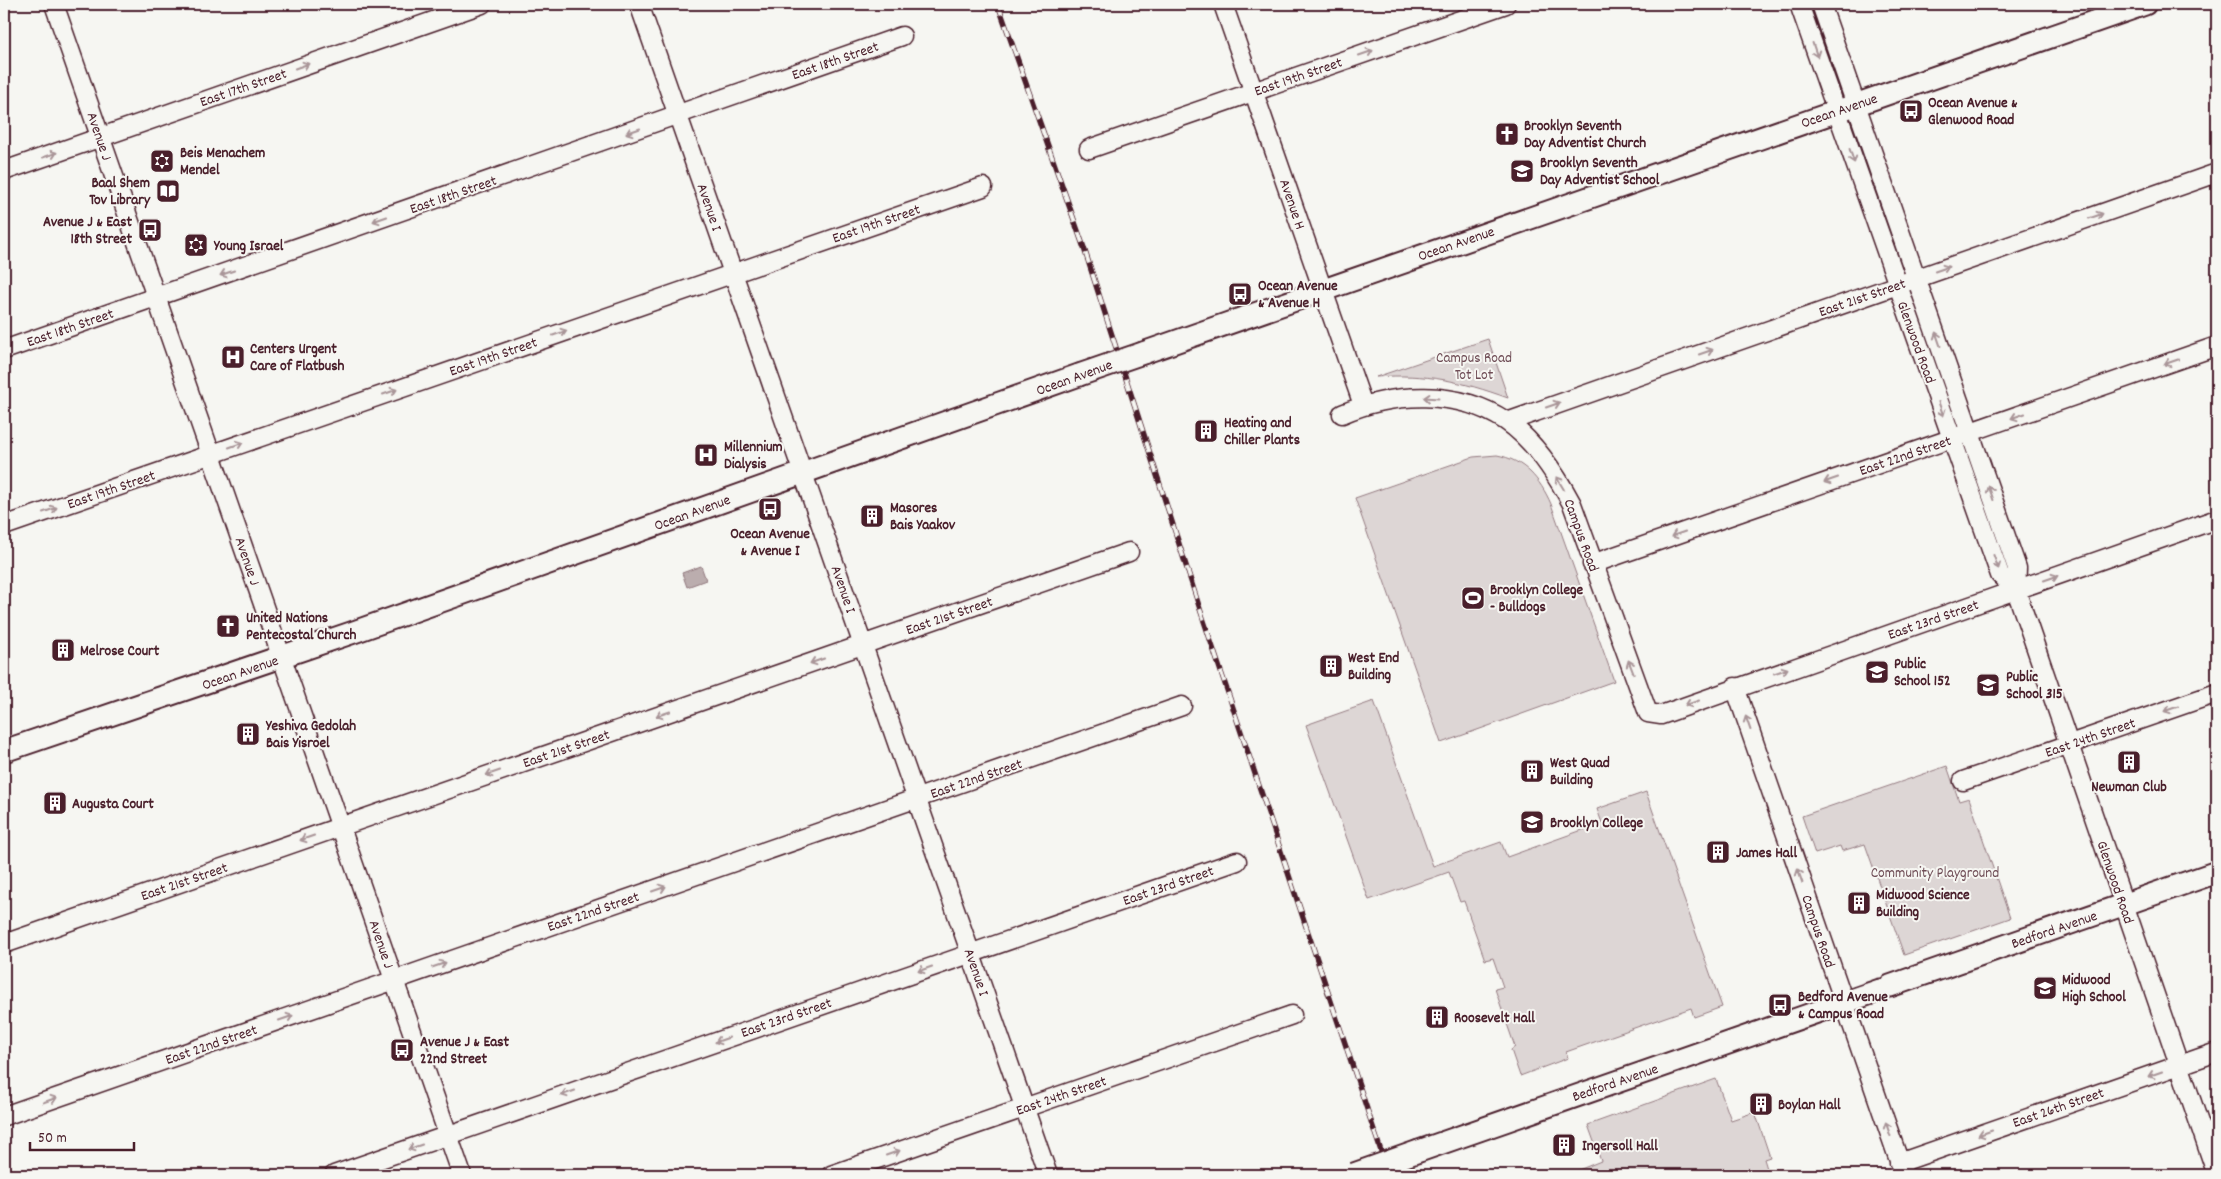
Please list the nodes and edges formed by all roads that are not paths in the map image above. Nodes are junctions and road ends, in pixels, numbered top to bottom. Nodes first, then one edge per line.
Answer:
1 (54, 4) edge
2 (482, 4) edge
3 (639, 4) edge
4 (1223, 4) edge
5 (1506, 4) edge
6 (1799, 4) edge
7 (1820, 4) edge
8 (2145, 4) edge
9 (902, 36) dead end
10 (1254, 92) junction
11 (1846, 107) junction
12 (679, 115) junction
13 (100, 137) junction
14 (1089, 149) dead end
15 (4, 171) edge
16 (2217, 173) edge
17 (983, 186) dead end
18 (733, 272) junction
19 (1916, 278) junction
20 (1897, 285) junction
21 (1323, 290) junction
22 (156, 297) junction
23 (2217, 346) edge
24 (4, 350) edge
25 (1363, 405) junction
26 (1342, 414) dead end
27 (1507, 422) junction
28 (1970, 432) junction
29 (1951, 438) junction
30 (211, 454) junction
31 (803, 472) junction
32 (2217, 519) edge
33 (4, 526) edge
34 (1129, 552) dead end
35 (1592, 564) junction
36 (2016, 590) junction
37 (863, 645) junction
38 (282, 657) junction
39 (1735, 688) junction
40 (2217, 693) edge
41 (1182, 706) dead end
42 (1648, 713) joint
43 (2069, 744) junction
44 (4, 751) edge
45 (1963, 781) dead end
46 (917, 799) junction
47 (341, 826) junction
48 (1237, 860) dead end
49 (2217, 872) edge
50 (2124, 904) junction
51 (4, 944) edge
52 (971, 953) junction
53 (394, 980) junction
54 (1844, 1002) junction
55 (1292, 1015) dead end
56 (2217, 1052) edge
57 (2179, 1065) junction
58 (1024, 1108) junction
59 (4, 1116) edge
60 (448, 1135) junction
61 (1902, 1169) edge
62 (334, 1175) edge
63 (462, 1175) edge
64 (831, 1175) edge
65 (1048, 1175) edge
66 (1353, 1175) edge
67 (2217, 1175) edge

1 - 13 street, Avenue J
13 -> 2 street, East 17th Street
3 - 12 street, Avenue I
4 - 10 street, Avenue H
10 -> 5 street, East 19th Street
6 -> 11 street, Glenwood Road
7 - 11 street, Glenwood Road
8 - 11 main road, Ocean Avenue
9 - 12 street, East 18th Street
10 - 14 street, East 19th Street
10 - 21 street, Avenue H
11 - 19 street, Glenwood Road
11 -> 20 street, Glenwood Road
11 - 21 main road, Ocean Avenue
12 - 18 street, Avenue I
12 -> 22 street, East 18th Street
15 -> 13 street, East 17th Street
13 - 22 street, Avenue J
19 -> 16 street, East 21st Street
17 - 18 street, East 19th Street
30 -> 18 street, East 19th Street
18 - 31 street, Avenue I
19 - 20 street, East 21st Street
28 -> 19 street, Glenwood Road
27 -> 20 street, East 21st Street
20 -> 29 street, Glenwood Road
21 - 25 street, Avenue H
21 - 31 main road, Ocean Avenue, bridge
22 - 24 street, East 18th Street
22 - 30 street, Avenue J
23 -> 28 street, East 22nd Street
25 - 26 street, Campus Road
27 -> 25 street, Campus Road
35 -> 27 street, Campus Road
28 - 29 street, East 22nd Street
36 -> 28 street, Glenwood Road
29 -> 35 street, East 22nd Street
29 -> 36 street, Glenwood Road
33 -> 30 street, East 19th Street
30 - 38 street, Avenue J
31 - 37 street, Avenue I
31 - 38 main road, Ocean Avenue
36 -> 32 street, East 23rd Street
34 - 37 street, East 21st Street
42 -> 35 street, Campus Road
39 -> 36 street, East 23rd Street
36 - 43 street, Glenwood Road
37 - 46 street, Avenue I
37 -> 47 street, East 21st Street
38 - 44 main road, Ocean Avenue
38 - 47 street, Avenue J
39 -> 42 street, East 23rd Street
54 -> 39 street, Campus Road
40 -> 43 street, East 24th Street
41 - 46 street, East 22nd Street
43 - 45 street, East 24th Street
43 - 50 street, Glenwood Road
46 - 52 street, Avenue I
53 -> 46 street, East 22nd Street
47 -> 51 street, East 21st Street
47 - 53 street, Avenue J
48 - 52 street, East 23rd Street
49 - 50 main road, Bedford Avenue
50 - 54 main road, Bedford Avenue
50 - 57 street, Glenwood Road
52 - 58 street, Avenue I
52 -> 60 street, East 23rd Street
59 -> 53 street, East 22nd Street
53 - 60 street, Avenue J
61 -> 54 street, Campus Road
54 - 66 main road, Bedford Avenue, bridge
55 - 58 street, East 24th Street
56 - 57 street, East 26th Street
57 -> 61 street, East 26th Street
57 - 67 street, Glenwood Road
64 -> 58 street, East 24th Street
58 - 65 street, Avenue I
60 -> 62 street, East 23rd Street
60 - 63 street, Avenue J

